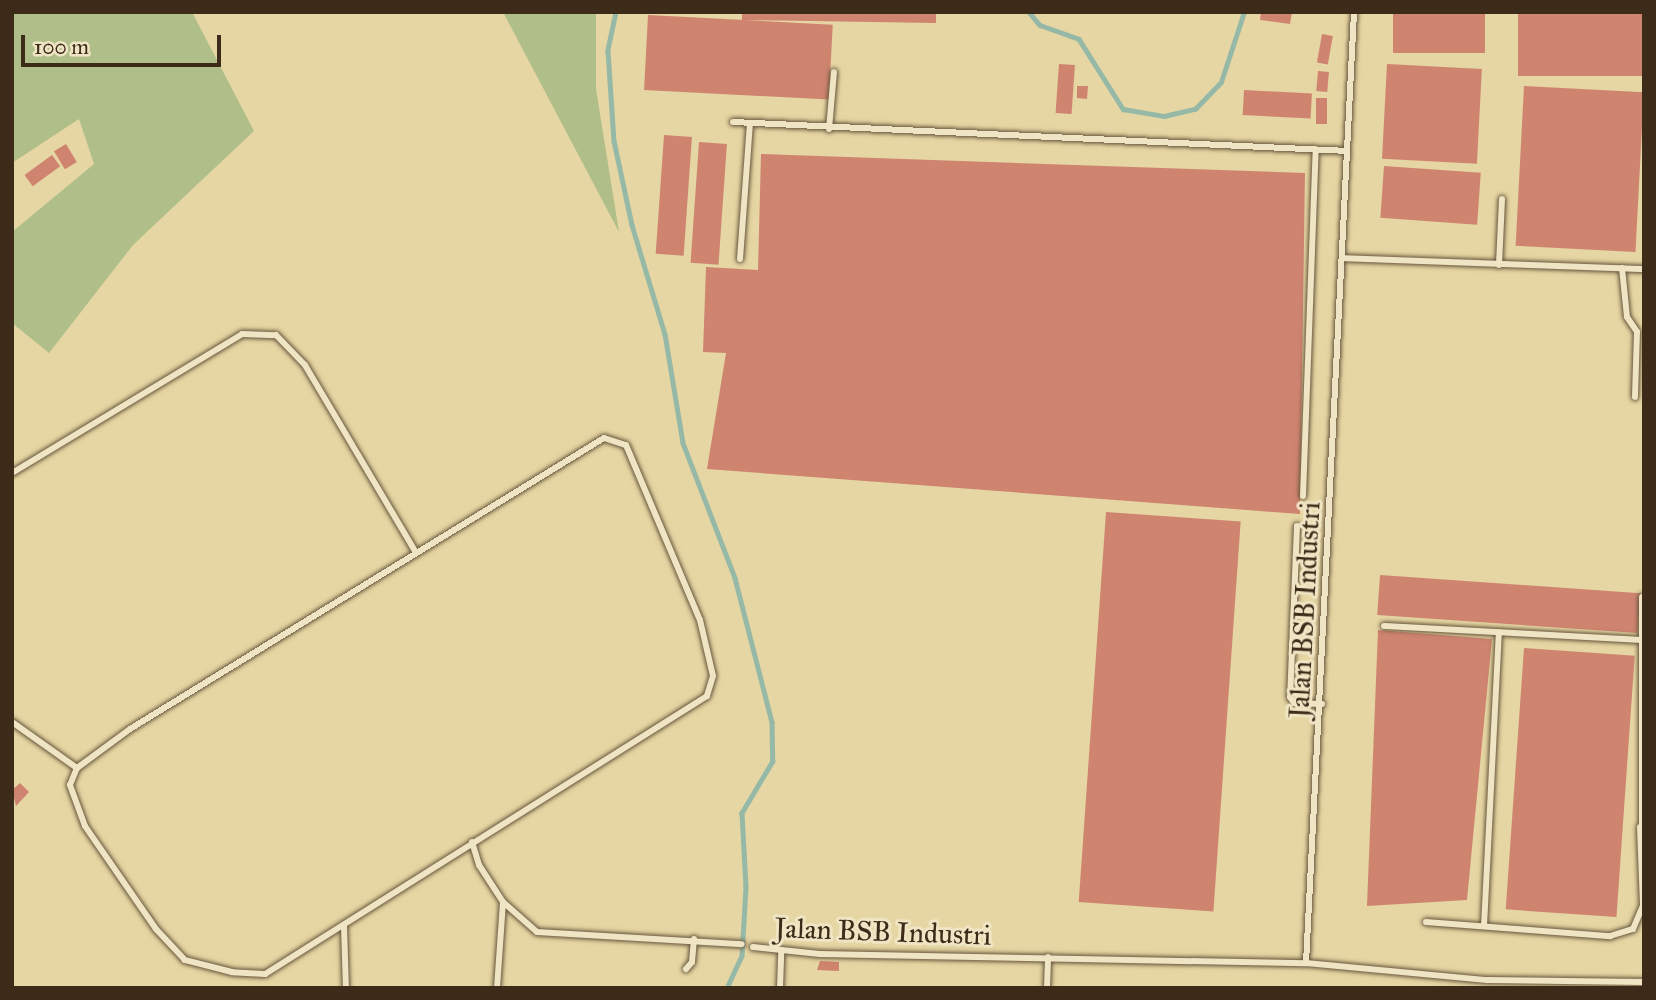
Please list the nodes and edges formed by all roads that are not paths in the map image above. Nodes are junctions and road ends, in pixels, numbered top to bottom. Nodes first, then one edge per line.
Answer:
1 (1354, 12) edge
2 (834, 72) dead end
3 (733, 122) dead end
4 (750, 123) junction
5 (830, 129) junction
6 (1316, 149) junction
7 (1347, 151) junction
8 (1502, 199) dead end
9 (1342, 258) junction
10 (740, 259) dead end
11 (1499, 265) junction
12 (1622, 268) junction
13 (1644, 269) edge
14 (1635, 397) dead end
15 (12, 473) edge
16 (1303, 496) dead end
17 (1297, 526) dead end
18 (415, 551) junction
19 (1642, 597) dead end
20 (1384, 625) dead end
21 (1499, 632) junction
22 (1639, 640) junction
23 (1322, 704) junction
24 (12, 722) edge
25 (77, 768) junction
26 (1642, 827) edge
27 (472, 842) junction
28 (503, 902) junction
29 (1426, 922) dead end
30 (344, 926) junction
31 (1484, 926) junction
32 (694, 939) junction
33 (742, 944) dead end
34 (753, 947) dead end
35 (781, 952) junction
36 (1048, 957) junction
37 (1306, 963) junction
38 (686, 969) dead end
39 (1644, 982) edge
40 (1487, 984) edge
41 (346, 988) edge
42 (497, 988) edge
43 (780, 988) edge
44 (1047, 988) edge

1 - 7 lane, Jalan BSB Industri
2 - 5 lane
3 - 4 lane
4 - 5 lane
4 - 10 lane
5 - 6 lane
6 - 7 lane
6 - 16 lane
7 - 9 lane, Jalan BSB Industri
8 - 11 lane
9 - 11 lane
9 - 23 lane, Jalan BSB Industri
11 - 12 lane
12 - 13 lane
12 - 14 lane
15 - 18 lane
17 - 23 lane
18 - 25 lane
18 - 27 lane
19 - 22 lane
20 - 21 lane
21 - 22 lane
21 - 31 lane
22 - 26 lane
23 - 37 lane, Jalan BSB Industri
24 - 25 lane
25 - 30 lane
26 - 31 lane
27 - 28 lane, Jalan BSB Industri
27 - 30 lane
28 - 32 lane, Jalan BSB Industri
28 - 42 lane
29 - 31 lane
30 - 41 lane
32 - 33 lane, Jalan BSB Industri
32 - 38 lane
34 - 35 lane, Jalan BSB Industri
35 - 36 lane, Jalan BSB Industri
35 - 43 lane
36 - 37 lane, Jalan BSB Industri
36 - 44 lane
37 - 40 lane, Jalan BSB Industri
39 - 40 lane, Jalan BSB Industri

